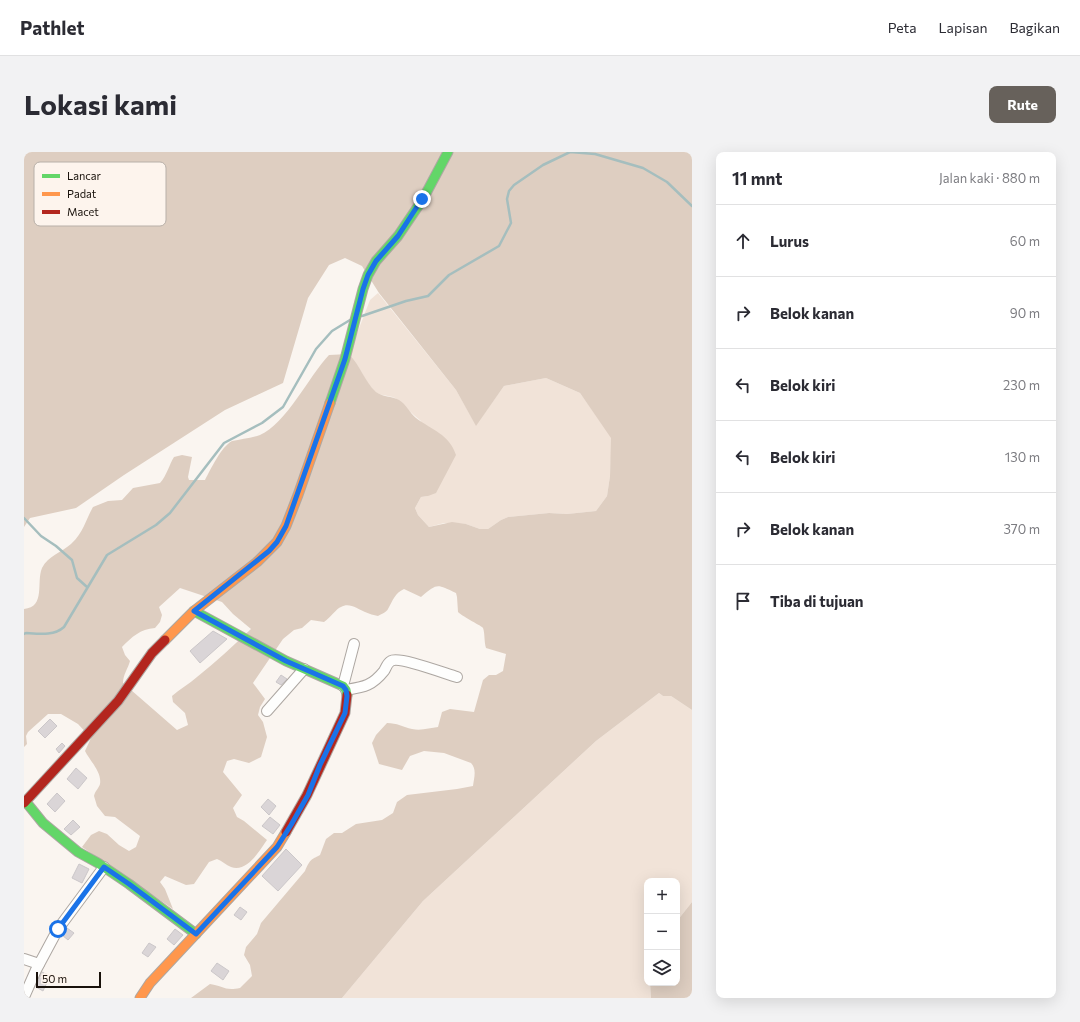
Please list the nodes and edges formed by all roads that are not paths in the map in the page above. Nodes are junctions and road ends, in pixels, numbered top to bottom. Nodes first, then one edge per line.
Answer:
1 (448, 152) edge
2 (194, 611) junction
3 (354, 644) dead end
4 (304, 669) junction
5 (457, 677) dead end
6 (344, 688) junction
7 (267, 711) dead end
8 (25, 803) edge
9 (104, 867) junction
10 (196, 934) junction
11 (24, 959) edge
12 (39, 964) junction
13 (24, 997) edge
14 (140, 998) edge

1 - 2 street
2 - 4 street
2 - 8 street
3 - 6 street
4 - 6 street
4 - 7 street
5 - 6 street
6 - 10 street
8 - 9 street
9 - 10 street
9 - 12 street
10 - 14 street
11 - 12 street
12 - 13 street

